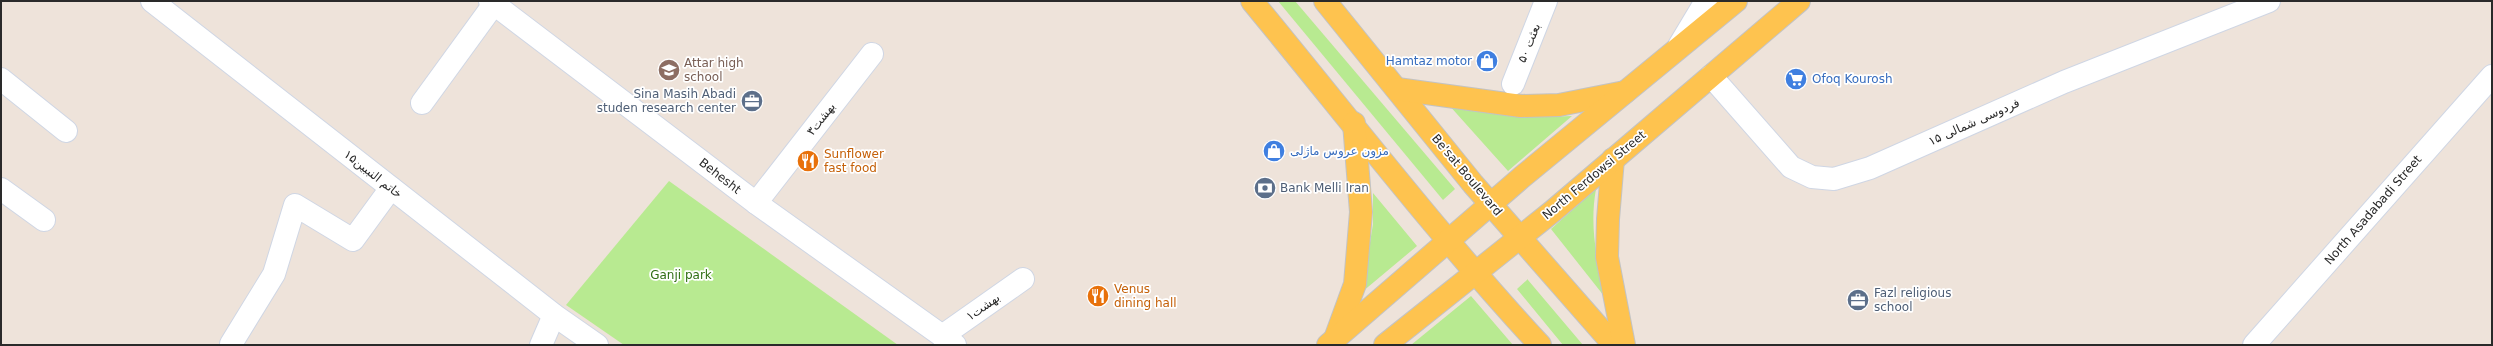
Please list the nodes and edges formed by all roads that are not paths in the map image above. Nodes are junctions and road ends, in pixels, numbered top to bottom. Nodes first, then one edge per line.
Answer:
1 (152, 1) edge
2 (1252, 1) edge
3 (1325, 1) edge
4 (1546, 1) edge
5 (1706, 1) edge
6 (1736, 1) edge
7 (1799, 1) edge
8 (2269, 1) edge
9 (502, 5) edge
10 (1675, 52) junction
11 (872, 54) dead end
12 (1711, 76) junction
13 (2492, 76) edge
14 (1, 79) edge
15 (1513, 84) dead end
16 (1397, 90) junction
17 (1628, 91) junction
18 (422, 103) dead end
19 (1354, 123) junction
20 (66, 131) dead end
21 (1613, 159) junction
22 (390, 188) junction
23 (1, 189) edge
24 (756, 203) junction
25 (1492, 205) junction
26 (44, 220) dead end
27 (1520, 237) junction
28 (1446, 241) junction
29 (1474, 274) junction
30 (1023, 278) dead end
31 (554, 315) junction
32 (949, 341) edge
33 (1331, 342) edge
34 (231, 344) edge
35 (541, 345) edge
36 (597, 345) edge
37 (1385, 345) edge
38 (1540, 345) edge
39 (1614, 345) edge
40 (1624, 345) edge
41 (2254, 345) edge

1 - 22 street, خاتم النببین۱۵
2 - 19 main road
3 - 16 main road, Be'sat Boulevard
4 - 15 street, بعثت ۵۰
5 - 10 street
6 - 10 main road
7 - 12 main road, North Ferdowsi Street
8 - 12 street, فردوسی شمالی ۱۵
9 - 18 street
9 - 24 street, Behesht
10 - 17 main road
11 - 24 street, بهشت۳
12 - 21 main road, North Ferdowsi Street
13 - 41 street, North Asadabadi Street
14 - 20 street
16 - 17 main road
16 - 25 main road, Be'sat Boulevard
17 - 25 main road
19 - 28 main road
19 - 33 main road
21 - 27 main road, North Ferdowsi Street
21 - 40 main road
22 - 31 street, خاتم النببین۱۵
22 - 34 street
23 - 26 street
24 - 32 street, Behesht
25 - 27 main road, Be'sat Boulevard
25 - 28 main road
27 - 29 main road, North Ferdowsi Street
27 - 39 main road, Be'sat Boulevard
28 - 29 main road
28 - 33 main road
29 - 37 main road, North Ferdowsi Street
29 - 38 main road
30 - 32 street, بهشت۱
31 - 35 street
31 - 36 street, خاتم النببین۱۵

